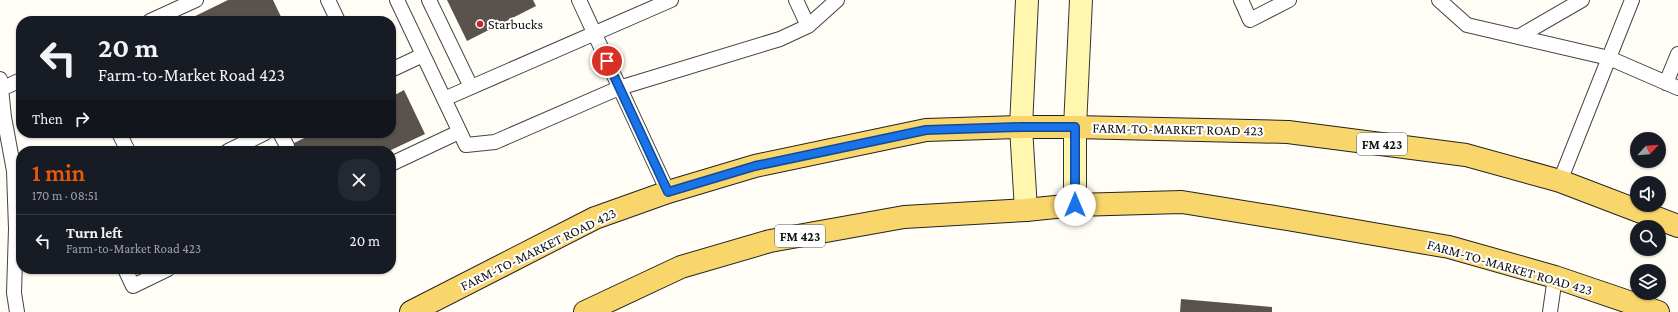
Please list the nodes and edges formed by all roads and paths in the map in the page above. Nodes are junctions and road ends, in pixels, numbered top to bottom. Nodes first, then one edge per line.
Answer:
1 (196, 0) edge
2 (328, 0) edge
3 (397, 0) edge
4 (429, 0) edge
5 (579, 0) edge
6 (670, 0) edge
7 (796, 0) edge
8 (837, 0) edge
9 (1027, 0) edge
10 (1081, 0) edge
11 (1241, 0) edge
12 (1289, 0) edge
13 (1439, 0) edge
14 (1582, 0) edge
15 (1632, 0) edge
16 (161, 16) edge
17 (336, 16) edge
18 (808, 26) junction
19 (594, 34) junction
20 (1518, 37) junction
21 (1678, 54) edge
22 (423, 55) junction
23 (1609, 58) junction
24 (396, 68) edge
25 (16, 81) edge
26 (1, 84) edge
27 (1672, 85) edge
28 (471, 88) junction
29 (619, 88) junction
30 (444, 99) junction
31 (2, 116) edge
32 (1021, 127) junction
33 (1075, 127) junction
34 (459, 132) junction
35 (259, 138) edge
36 (283, 138) edge
37 (251, 146) edge
38 (287, 146) dead end
39 (396, 159) edge
40 (1560, 182) junction
41 (668, 192) junction
42 (16, 195) edge
43 (1075, 205) junction
44 (1026, 210) junction
45 (1678, 226) edge
46 (16, 267) edge
47 (127, 274) edge
48 (158, 274) edge
49 (1556, 277) junction
50 (17, 312) edge
51 (411, 312) edge
52 (585, 312) edge
53 (1550, 312) edge
54 (1658, 312) edge

1 - 16 lane
2 - 17 lane
3 - 22 lane
4 - 28 lane
5 - 19 lane
6 - 19 lane
7 - 18 lane
8 - 18 lane
9 - 32 main road
10 - 33 main road
11 - 12 lane
13 - 20 lane
14 - 20 lane
15 - 23 lane
18 - 29 lane
19 - 28 lane
19 - 29 lane
20 - 23 lane
21 - 27 lane
22 - 24 lane
22 - 30 lane
23 - 27 lane
23 - 40 lane
25 - 26 lane
26 - 31 lane
28 - 30 lane
29 - 34 lane
29 - 41 lane
30 - 34 lane
31 - 42 lane
32 - 33 main road, FARM-TO-MARKET ROAD 423 / FM 423
32 - 41 main road, FARM-TO-MARKET ROAD 423 / FM 423
32 - 44 main road
33 - 40 main road, FARM-TO-MARKET ROAD 423 / FM 423
33 - 43 main road
34 - 39 lane
35 - 37 lane
36 - 38 lane
40 - 45 main road, FARM-TO-MARKET ROAD 423 / FM 423
41 - 51 main road, FARM-TO-MARKET ROAD 423 / FM 423
43 - 44 main road, FARM-TO-MARKET ROAD 423 / FM 423
43 - 49 main road, FARM-TO-MARKET ROAD 423 / FM 423
44 - 52 main road, FARM-TO-MARKET ROAD 423 / FM 423
46 - 50 lane
47 - 48 lane
49 - 53 lane
49 - 54 main road, FARM-TO-MARKET ROAD 423 / FM 423

